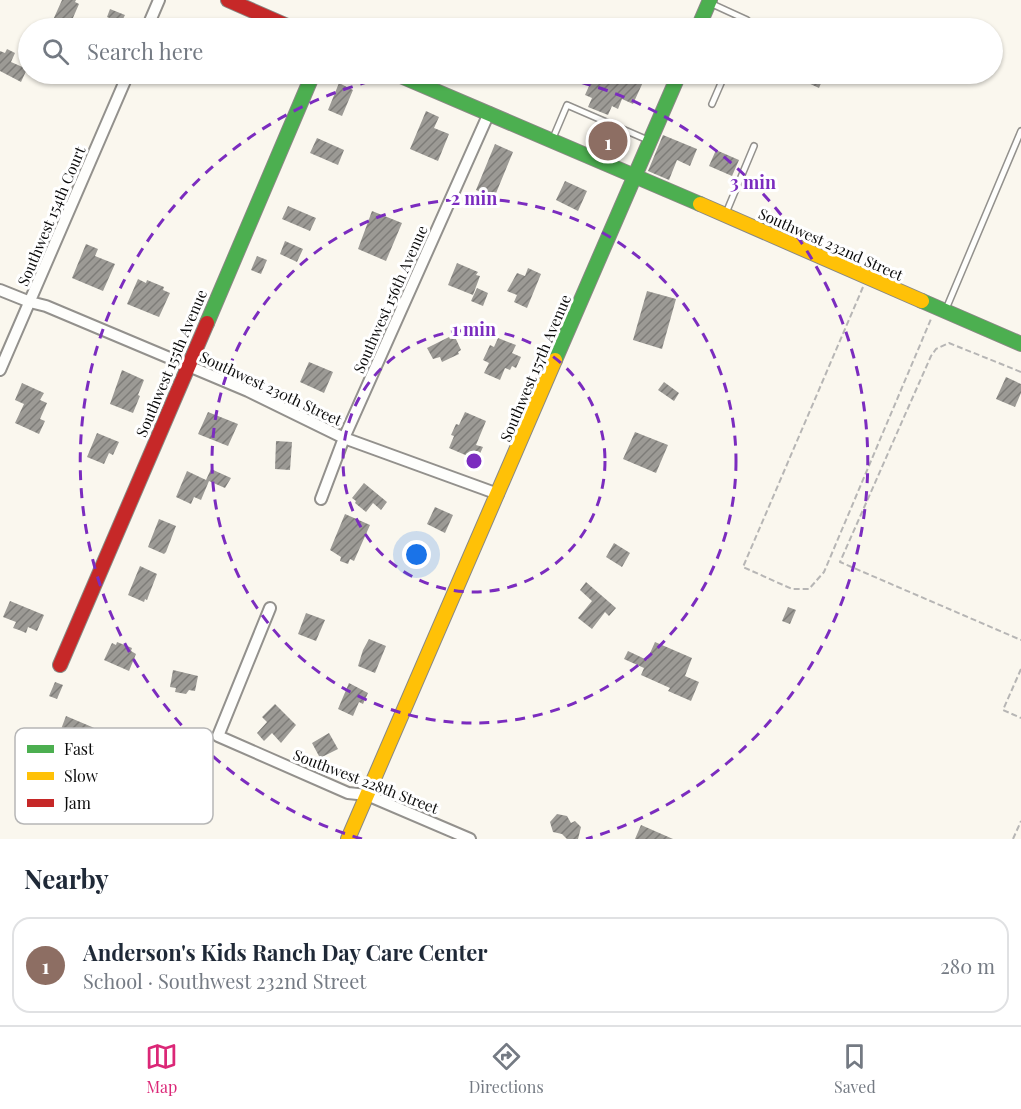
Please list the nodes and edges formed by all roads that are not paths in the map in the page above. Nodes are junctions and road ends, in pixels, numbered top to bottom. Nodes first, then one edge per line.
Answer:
1 (159, 0) edge
2 (228, 0) edge
3 (709, 1) edge
4 (151, 18) edge
5 (269, 18) edge
6 (702, 18) edge
7 (743, 18) edge
8 (124, 84) edge
9 (309, 84) edge
10 (420, 84) edge
11 (675, 84) edge
12 (721, 84) edge
13 (712, 104) dead end
14 (489, 113) junction
15 (1021, 131) edge
16 (552, 140) junction
17 (650, 142) junction
18 (754, 146) dead end
19 (636, 176) junction
20 (725, 215) junction
21 (0, 290) edge
22 (30, 302) junction
23 (940, 310) junction
24 (1021, 344) edge
25 (188, 367) junction
26 (0, 370) edge
27 (344, 438) junction
28 (498, 494) junction
29 (321, 499) dead end
30 (270, 608) dead end
31 (60, 665) dead end
32 (367, 795) junction
33 (348, 839) edge
34 (470, 839) edge

1 - 4 street
2 - 5 street
3 - 6 street
3 - 7 lane
8 - 22 street, Southwest 154th Court
9 - 25 street, Southwest 155th Avenue
10 - 14 street, Southwest 232nd Street
11 - 17 street, Southwest 157th Avenue
12 - 13 lane
14 - 16 street, Southwest 232nd Street
14 - 27 street, Southwest 156th Avenue
15 - 23 lane
16 - 17 lane
16 - 19 street, Southwest 232nd Street
17 - 19 street, Southwest 157th Avenue
18 - 20 lane
19 - 20 street, Southwest 232nd Street
19 - 28 street, Southwest 157th Avenue
20 - 23 street, Southwest 232nd Street
21 - 22 street, Southwest 230th Street
22 - 25 street, Southwest 230th Street
22 - 26 street, Southwest 154th Court
23 - 24 street, Southwest 232nd Street
25 - 27 street, Southwest 230th Street
25 - 31 street, Southwest 155th Avenue
27 - 28 street, Southwest 230th Street
27 - 29 street, Southwest 156th Avenue
28 - 32 street, Southwest 157th Avenue
30 - 32 street, Southwest 228th Street
32 - 33 street, Southwest 157th Avenue
32 - 34 street, Southwest 228th Street

